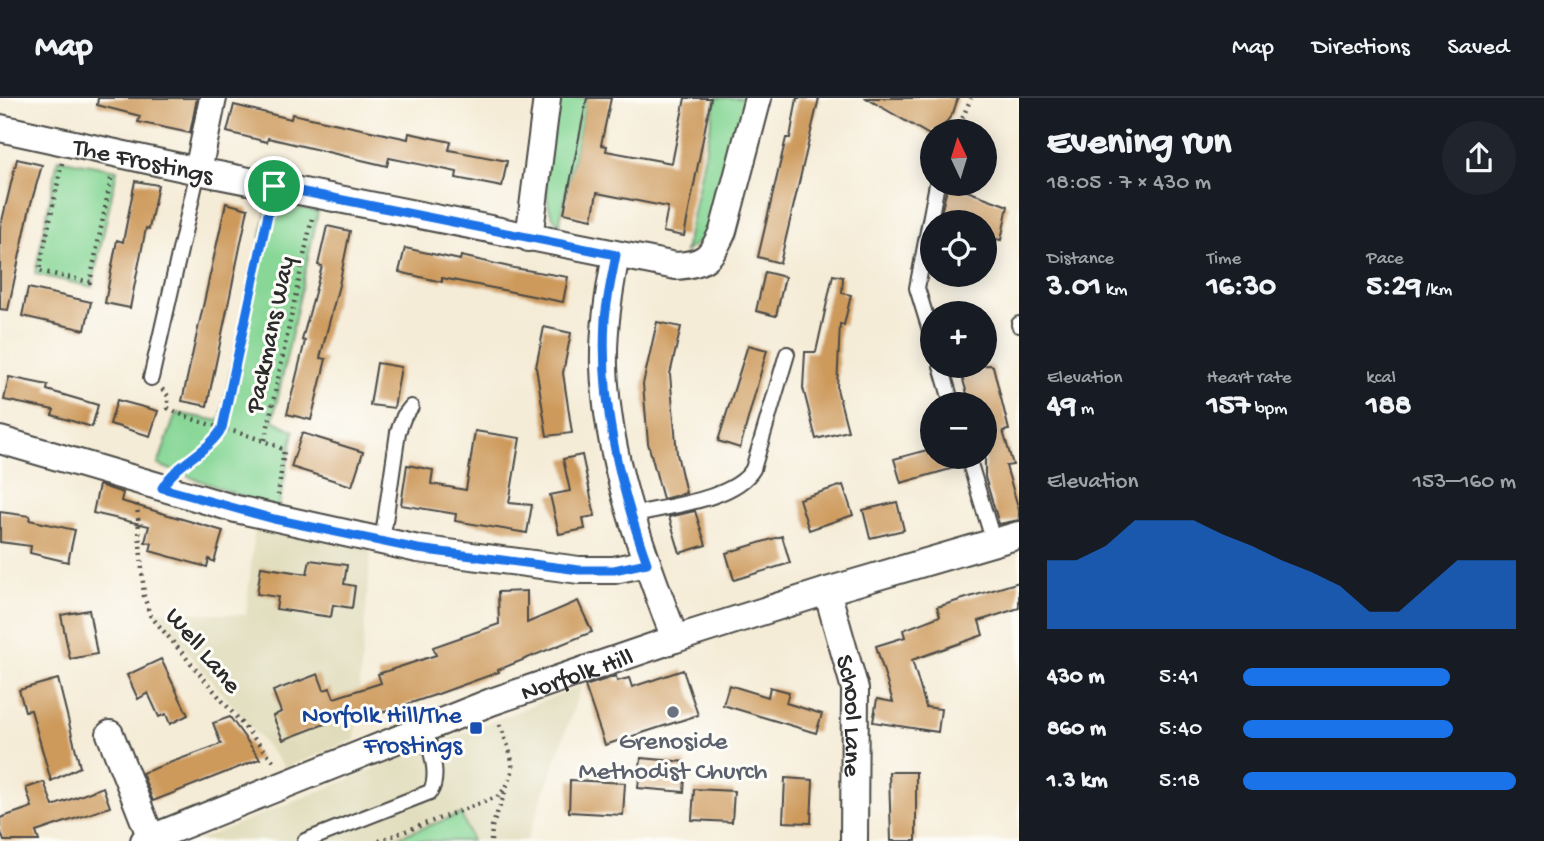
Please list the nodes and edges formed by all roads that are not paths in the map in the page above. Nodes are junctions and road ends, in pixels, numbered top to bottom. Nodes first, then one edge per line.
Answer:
1 (214, 98) edge
2 (547, 98) edge
3 (758, 98) edge
4 (0, 128) edge
5 (198, 171) junction
6 (935, 196) edge
7 (529, 238) junction
8 (616, 255) junction
9 (921, 301) edge
10 (787, 354) dead end
11 (151, 379) road end
12 (411, 407) dead end
13 (0, 440) edge
14 (972, 469) edge
15 (630, 516) junction
16 (1019, 535) edge
17 (382, 542) junction
18 (994, 543) junction
19 (647, 563) junction
20 (827, 591) junction
21 (675, 639) junction
22 (425, 729) junction
23 (110, 734) dead end
24 (148, 840) edge
25 (305, 841) edge
26 (854, 841) edge

1 - 5 street
2 - 7 street
3 - 8 street, The Frostings
4 - 5 street, The Frostings
5 - 7 street, The Frostings
5 - 11 lane
6 - 9 lane
7 - 8 street, The Frostings
8 - 15 street
10 - 15 lane
12 - 17 lane
13 - 17 street
14 - 18 lane
15 - 19 street
16 - 18 street, Norfolk Hill
17 - 19 street
18 - 20 street, Norfolk Hill
19 - 21 street
20 - 21 street, Norfolk Hill
20 - 26 street, School Lane
21 - 22 street, Norfolk Hill
22 - 24 street, Norfolk Hill
22 - 25 lane
23 - 24 street

